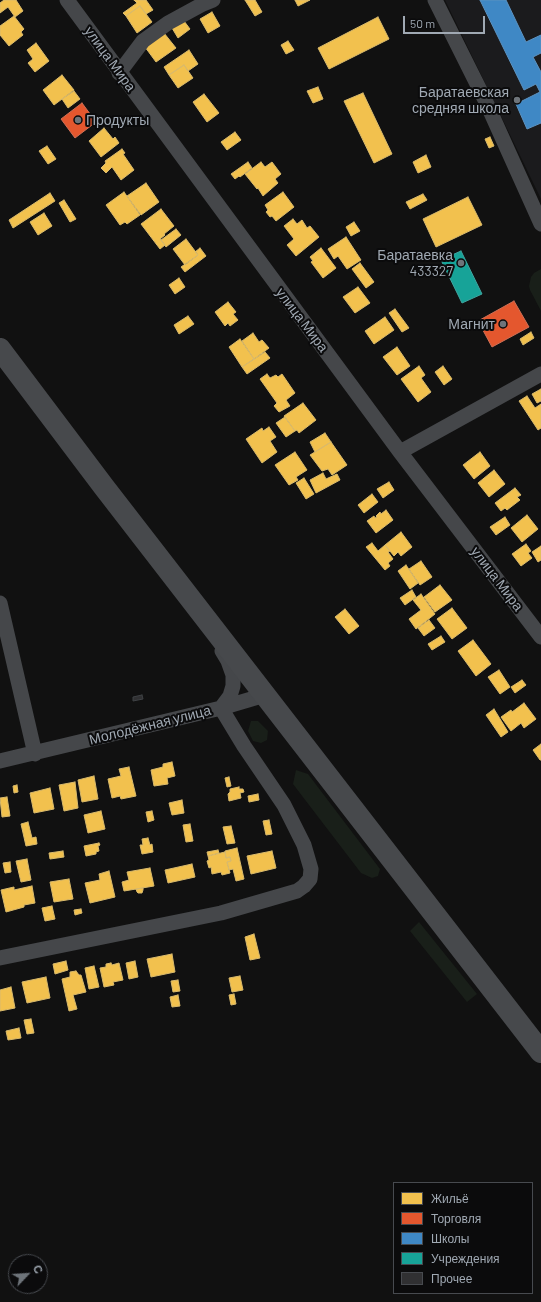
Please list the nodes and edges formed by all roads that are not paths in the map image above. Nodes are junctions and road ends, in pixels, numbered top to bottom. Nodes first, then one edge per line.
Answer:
1 (67, 0) edge
2 (213, 0) edge
3 (435, 0) edge
4 (119, 73) junction
5 (541, 224) edge
6 (0, 349) edge
7 (541, 374) edge
8 (400, 452) junction
9 (188, 595) junction
10 (0, 603) edge
11 (541, 638) edge
12 (265, 695) junction
13 (221, 708) junction
14 (35, 754) junction
15 (0, 761) edge
16 (0, 958) edge
17 (541, 1052) edge

1 - 4 street, улица Мира
2 - 4 street
3 - 5 street
4 - 8 street, улица Мира
6 - 9 highway
7 - 8 street
8 - 11 street, улица Мира
9 - 12 highway
9 - 13 street
10 - 14 street
12 - 13 street, Молодёжная улица
12 - 17 highway
13 - 14 street, Молодёжная улица
13 - 16 street
14 - 15 street, Молодёжная улица

